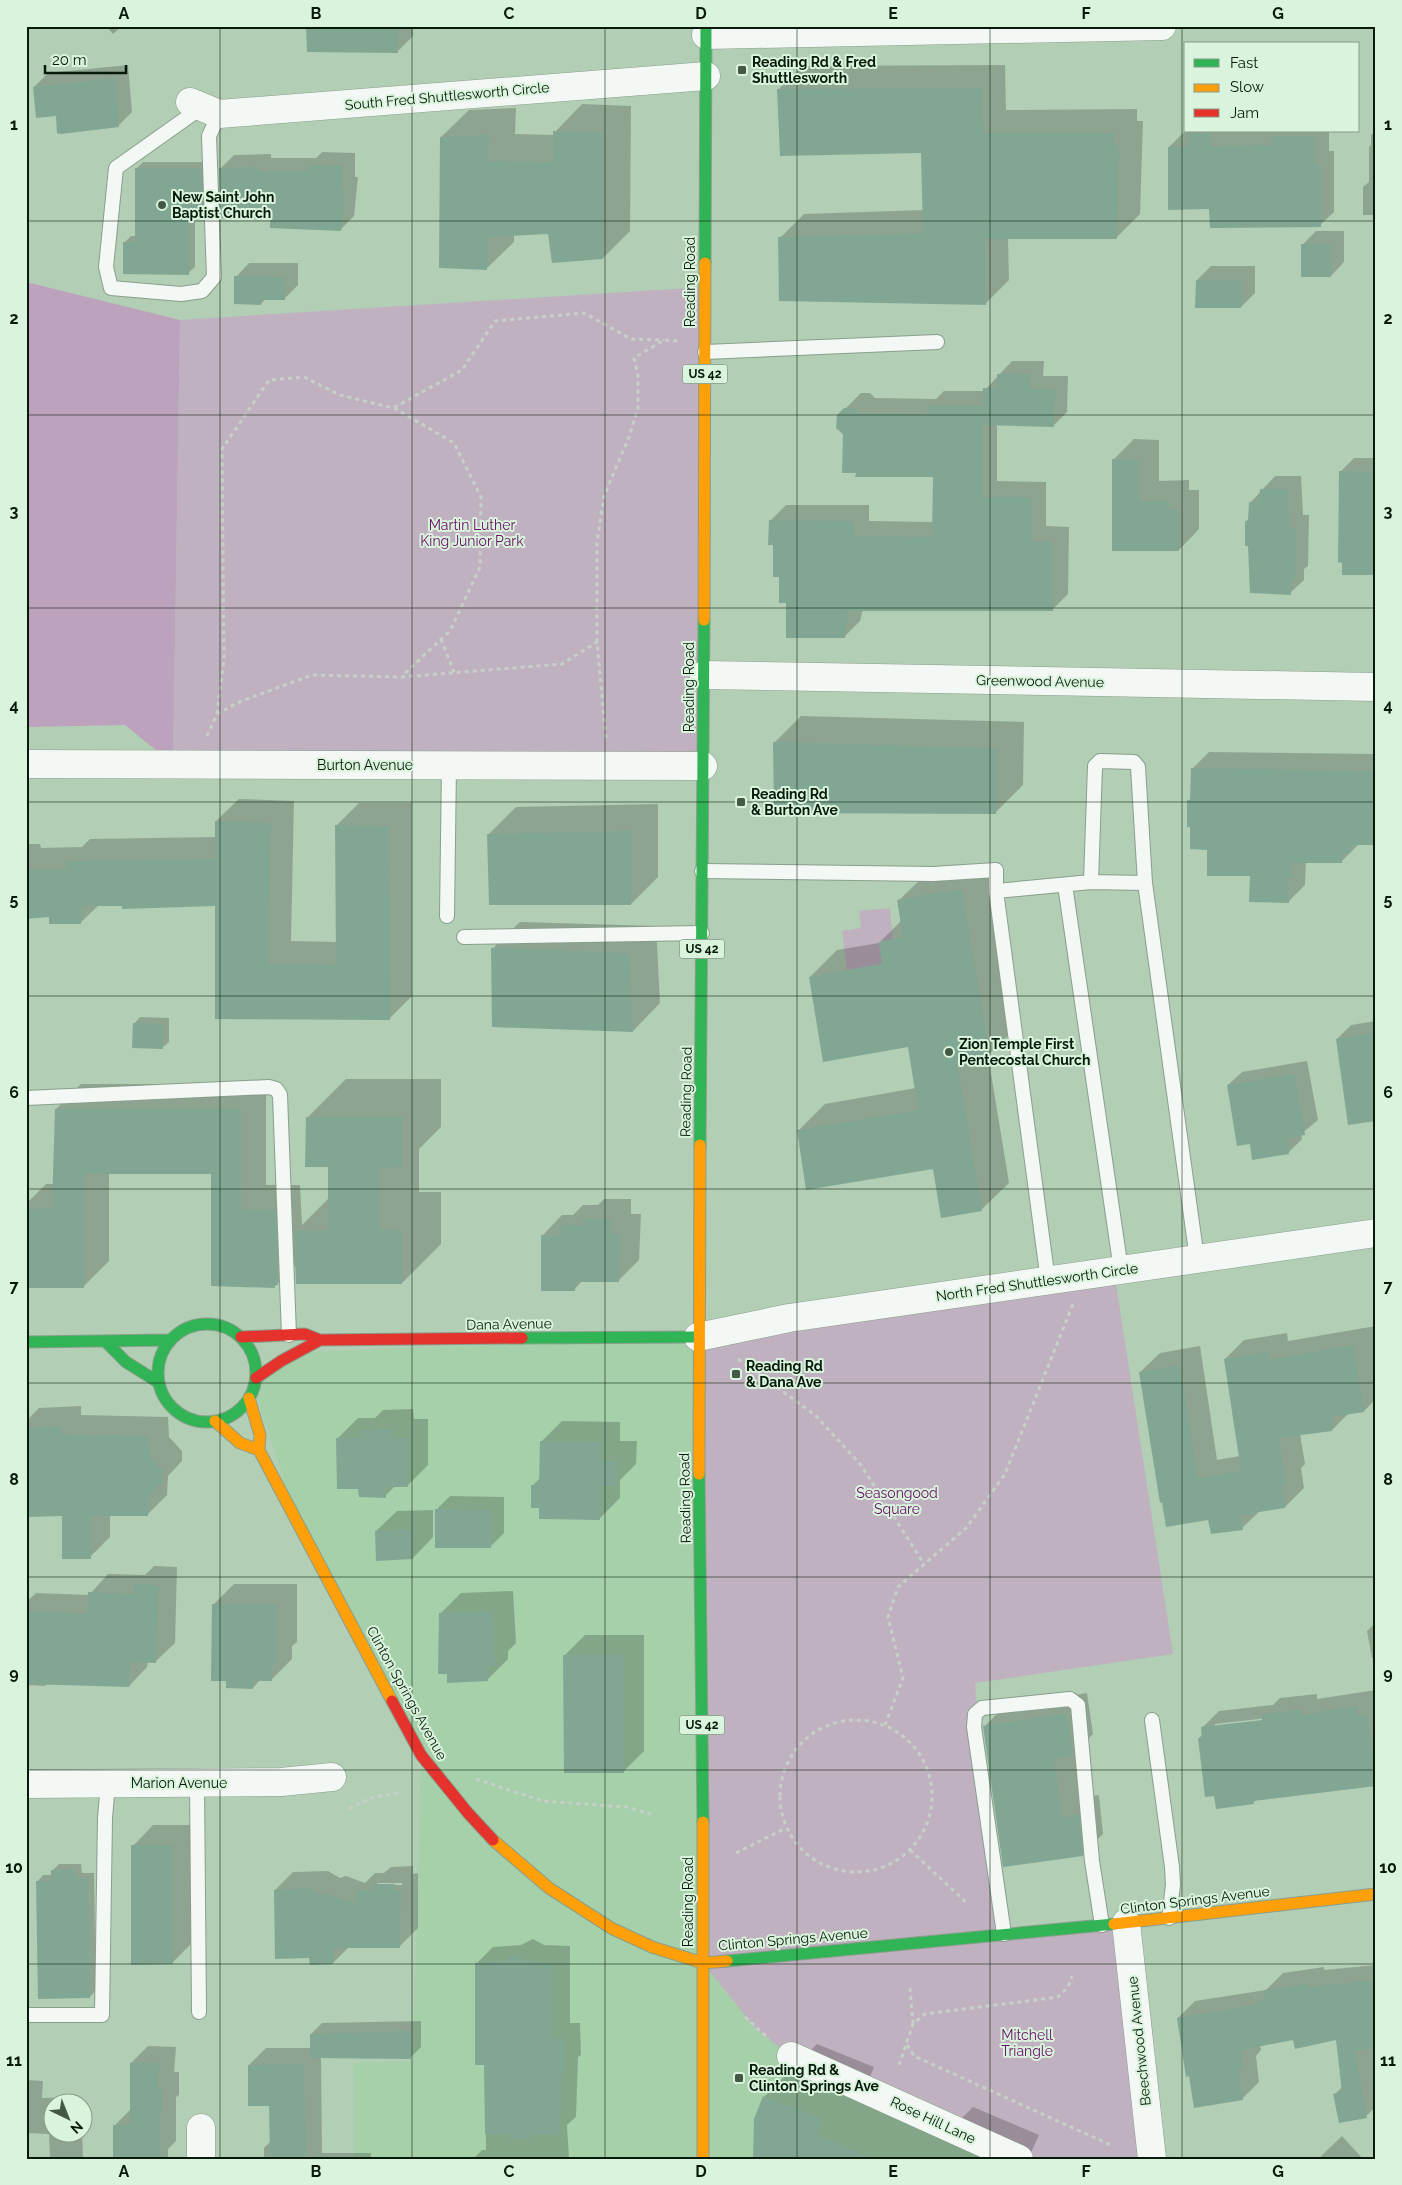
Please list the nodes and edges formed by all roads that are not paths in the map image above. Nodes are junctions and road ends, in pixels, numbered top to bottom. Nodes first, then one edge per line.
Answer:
1 (1162, 26) edge
2 (706, 30) edge
3 (706, 76) junction
4 (204, 108) junction
5 (937, 342) dead end
6 (705, 346) junction
7 (704, 675) junction
8 (1376, 686) edge
9 (26, 764) edge
10 (449, 765) junction
11 (703, 766) junction
12 (702, 871) junction
13 (1091, 882) junction
14 (1145, 884) junction
15 (1064, 885) junction
16 (996, 891) junction
17 (447, 916) dead end
18 (702, 933) junction
19 (464, 937) dead end
20 (26, 1098) edge
21 (1376, 1233) edge
22 (1197, 1259) junction
23 (1121, 1270) junction
24 (1048, 1281) junction
25 (289, 1335) junction
26 (241, 1337) junction
27 (698, 1337) junction
28 (169, 1340) junction
29 (320, 1340) junction
30 (105, 1341) junction
31 (26, 1342) edge
32 (256, 1378) junction
33 (158, 1382) junction
34 (249, 1398) junction
35 (215, 1422) junction
36 (259, 1450) junction
37 (1152, 1720) dead end
38 (332, 1777) dead end
39 (197, 1782) junction
40 (108, 1783) junction
41 (26, 1784) edge
42 (1376, 1894) edge
43 (1169, 1918) junction
44 (1114, 1924) junction
45 (1004, 1934) junction
46 (703, 1963) junction
47 (199, 2012) dead end
48 (26, 2015) edge
49 (792, 2056) road end
50 (201, 2128) dead end
51 (201, 2159) edge
52 (703, 2159) edge
53 (1018, 2159) edge
54 (1152, 2159) edge

1 - 2 street
2 - 3 street, Reading Road / US 42
3 - 4 street, South Fred Shuttlesworth Circle
3 - 6 street, Reading Road / US 42
4 - 4 lane
5 - 6 lane
6 - 7 street, Reading Road / US 42
7 - 8 street, Greenwood Avenue
7 - 11 street, Reading Road / US 42
9 - 10 street, Burton Avenue
10 - 11 street, Burton Avenue
10 - 17 lane
11 - 12 street, Reading Road / US 42
12 - 16 lane
12 - 18 street, Reading Road / US 42
13 - 14 lane
13 - 14 lane
13 - 15 lane
14 - 22 lane
15 - 16 lane
15 - 23 lane
16 - 24 lane
18 - 19 lane
18 - 27 street, Reading Road / US 42
20 - 25 lane
21 - 22 street, North Fred Shuttlesworth Circle
22 - 23 street, North Fred Shuttlesworth Circle
23 - 24 street, North Fred Shuttlesworth Circle
24 - 27 street, North Fred Shuttlesworth Circle
25 - 26 street, Dana Avenue
25 - 29 street, Dana Avenue
26 - 28 street
26 - 32 street
27 - 29 street, Dana Avenue
27 - 46 street, Reading Road / US 42
28 - 30 street
28 - 33 street
29 - 32 street, Dana Avenue
30 - 31 street
30 - 33 street
32 - 34 street
33 - 35 street
34 - 35 street
34 - 36 street, Clinton Springs Avenue
35 - 36 street
36 - 46 street, Clinton Springs Avenue
37 - 43 lane
38 - 39 street, Marion Avenue
39 - 40 street, Marion Avenue
39 - 47 lane
40 - 41 street, Marion Avenue
40 - 48 lane
42 - 43 street, Clinton Springs Avenue
43 - 44 street, Clinton Springs Avenue
44 - 45 street, Clinton Springs Avenue
44 - 45 lane
44 - 54 street, Beechwood Avenue
45 - 46 street, Clinton Springs Avenue
46 - 52 street, Reading Road / US 42
49 - 53 street, Rose Hill Lane
50 - 51 street

